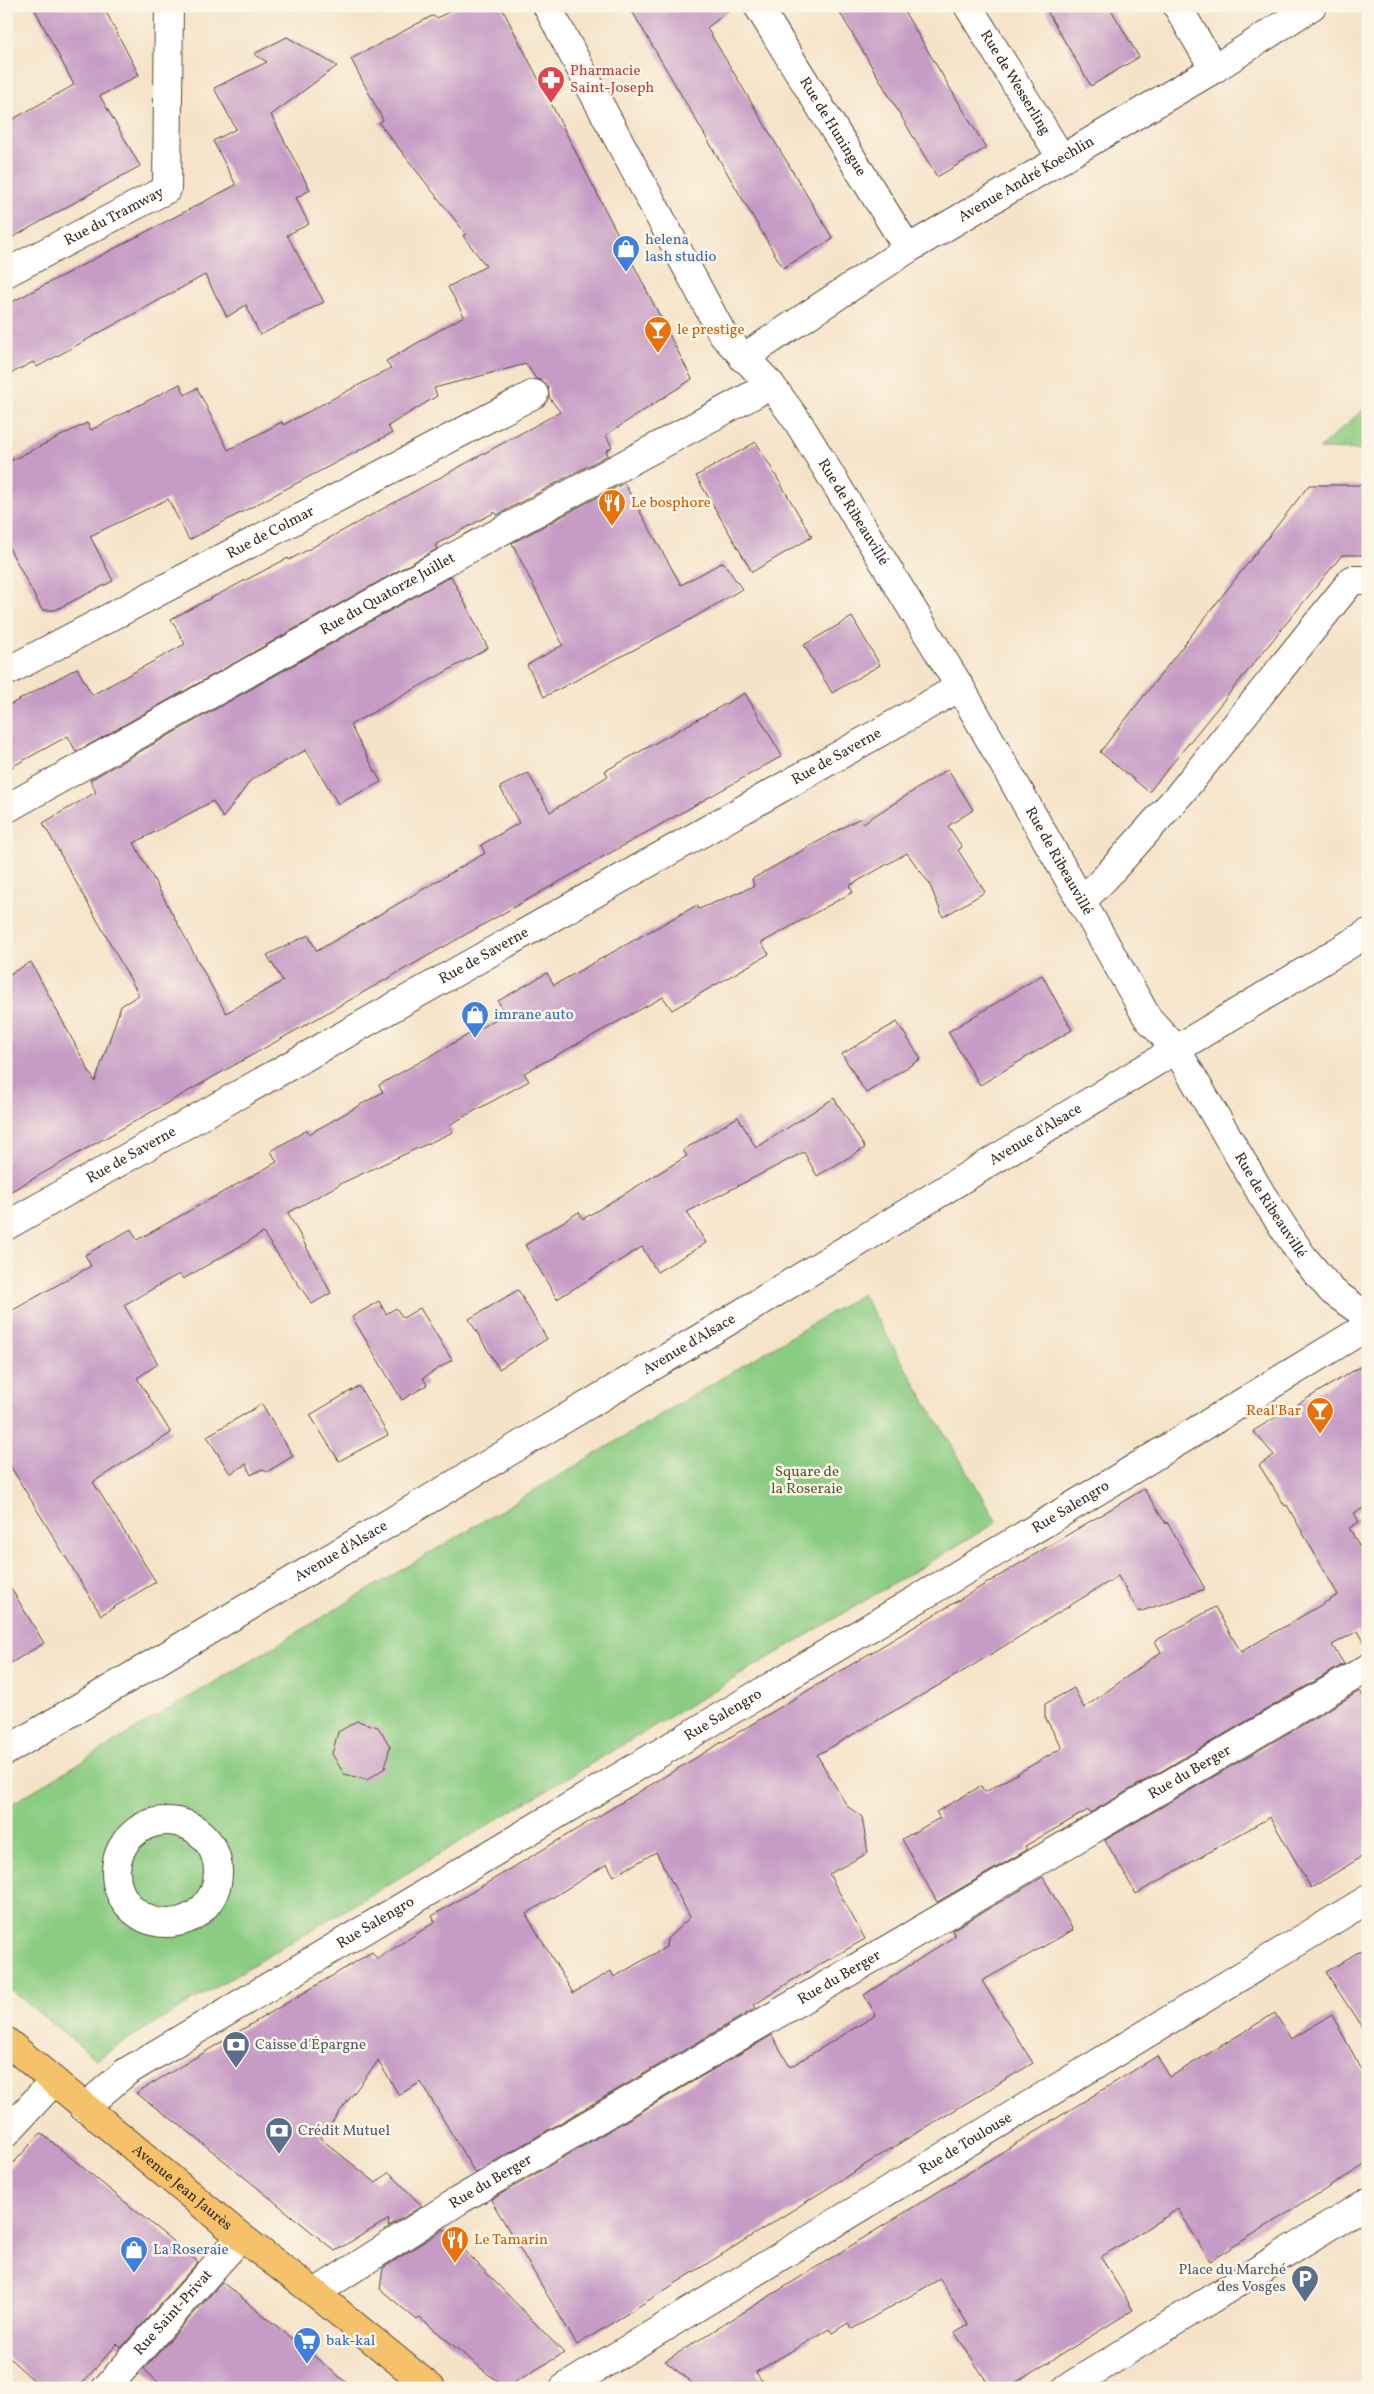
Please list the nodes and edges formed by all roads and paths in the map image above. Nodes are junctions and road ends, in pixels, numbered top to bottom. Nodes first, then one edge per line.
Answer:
1 (169, 6) edge
2 (547, 6) edge
3 (758, 6) edge
4 (968, 6) edge
5 (1177, 6) edge
6 (1312, 6) edge
7 (1214, 69) junction
8 (1062, 160) junction
9 (908, 249) junction
10 (6, 273) edge
11 (743, 358) junction
12 (771, 385) junction
13 (534, 394) dead end
14 (1368, 580) edge
15 (6, 672) edge
16 (960, 687) junction
17 (6, 810) edge
18 (1081, 902) junction
19 (1368, 933) edge
20 (1176, 1049) junction
21 (6, 1226) edge
22 (1368, 1317) edge
23 (1368, 1326) edge
24 (1368, 1668) edge
25 (6, 1751) edge
26 (1368, 1899) edge
27 (6, 2041) edge
28 (54, 2081) junction
29 (84, 2108) junction
30 (6, 2133) edge
31 (1368, 2202) edge
32 (240, 2237) junction
33 (315, 2293) junction
34 (106, 2388) edge
35 (431, 2388) edge
36 (564, 2388) edge
37 (1067, 2388) edge

1 - 10 street, Rue du Tramway
2 - 11 street, Rue de Ribeauvillé
3 - 9 street, Rue de Huningue
4 - 8 street, Rue de Wesserling
5 - 7 street
6 - 7 street, Avenue André Koechlin
7 - 8 street, Avenue André Koechlin
8 - 9 street, Avenue André Koechlin
9 - 11 street, Avenue André Koechlin
11 - 12 street, Rue de Ribeauvillé
12 - 16 street, Rue de Ribeauvillé
12 - 17 street, Rue du Quatorze Juillet
13 - 15 street, Rue de Colmar
14 - 18 street
16 - 18 street, Rue de Ribeauvillé
16 - 21 street, Rue de Saverne
18 - 20 street, Rue de Ribeauvillé
19 - 20 street, Avenue d'Alsace
20 - 22 street, Rue de Ribeauvillé
20 - 25 street, Avenue d'Alsace
23 - 29 street, Rue Salengro
24 - 33 street, Rue du Berger
26 - 36 street, Rue de Toulouse
27 - 28 main road, Avenue Jean Jaurès
28 - 29 main road, Avenue Jean Jaurès
28 - 30 street
29 - 32 main road, Avenue Jean Jaurès
31 - 37 street
32 - 33 main road, Avenue Jean Jaurès
32 - 34 street, Rue Saint-Privat
33 - 35 main road, Avenue Jean Jaurès

